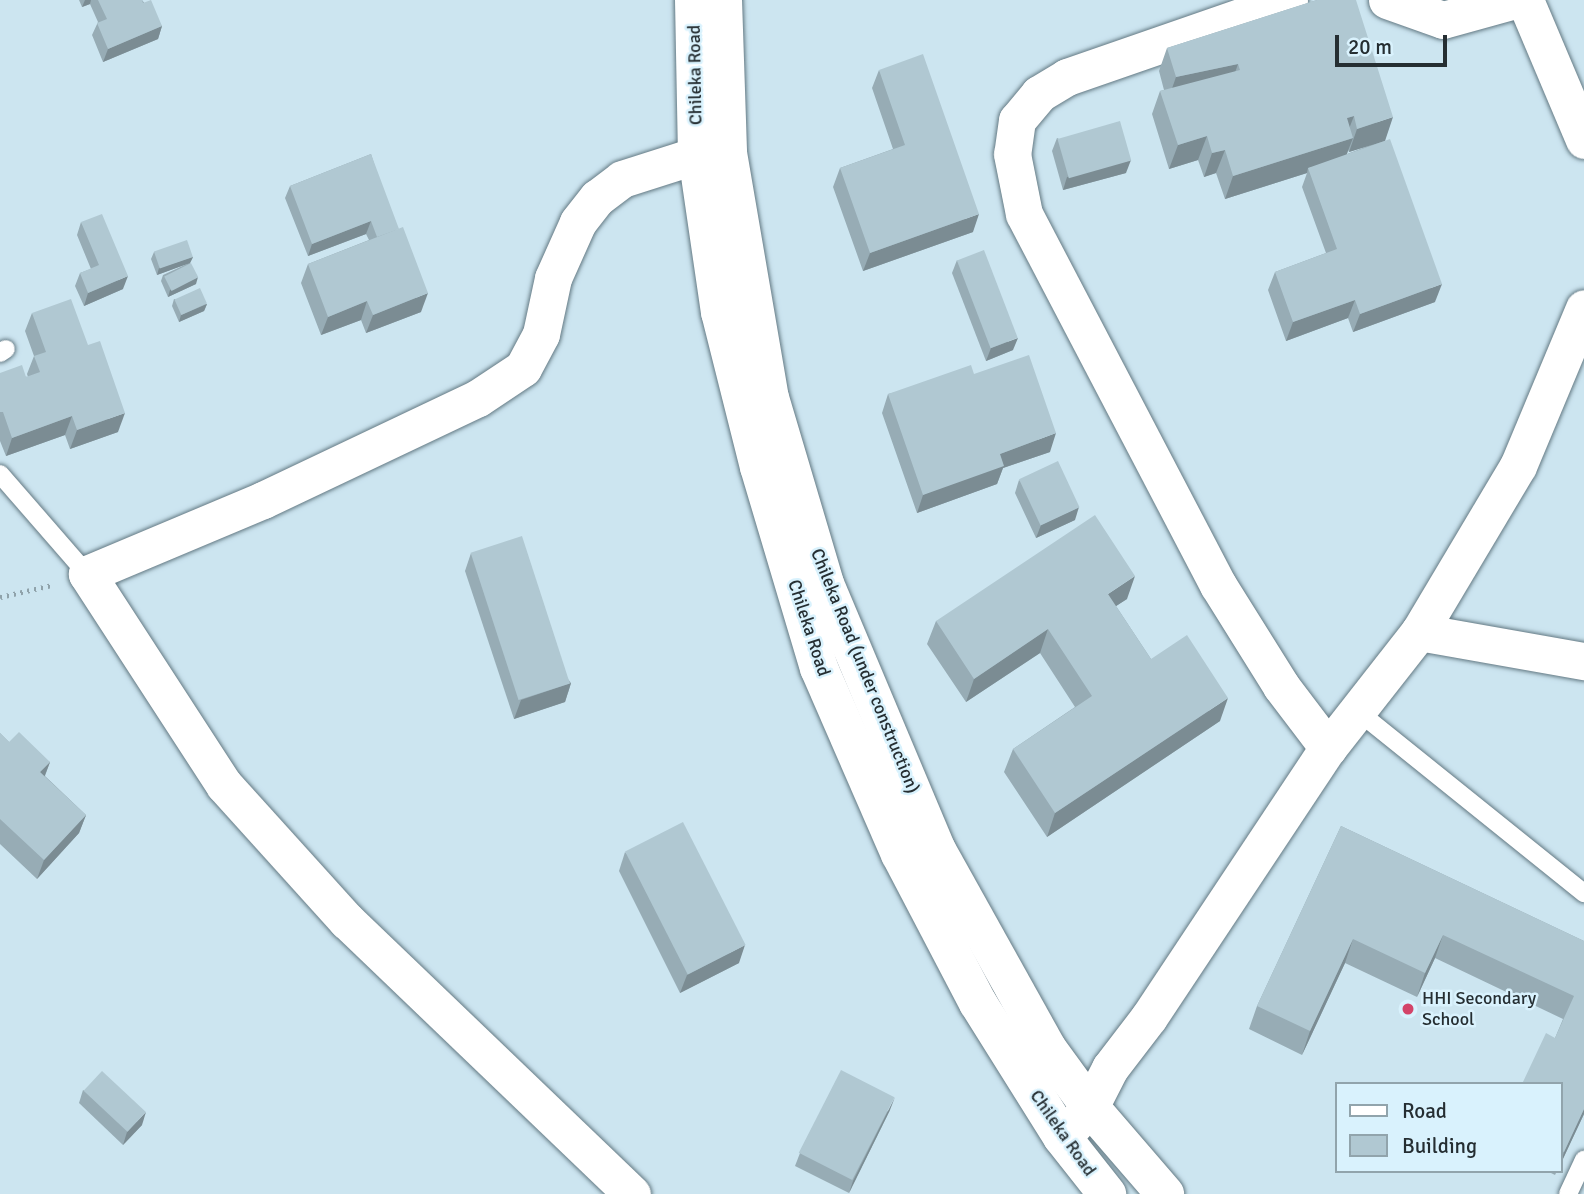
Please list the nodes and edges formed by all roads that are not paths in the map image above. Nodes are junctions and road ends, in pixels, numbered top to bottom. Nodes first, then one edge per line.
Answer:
1 (694, 0) edge
2 (723, 0) edge
3 (1289, 0) edge
4 (1387, 0) edge
5 (1515, 0) edge
6 (1525, 0) edge
7 (1584, 140) edge
8 (697, 155) junction
9 (1584, 308) edge
10 (0, 474) edge
11 (87, 574) junction
12 (1419, 632) junction
13 (1584, 661) edge
14 (1355, 709) junction
15 (1328, 748) junction
16 (1584, 893) edge
17 (1090, 1107) junction
18 (1062, 1138) junction
19 (1584, 1159) edge
20 (632, 1194) edge
21 (1107, 1194) edge
22 (1165, 1194) edge
23 (1568, 1194) edge

1 - 8 highway, Chileka Road
2 - 17 highway, Chileka Road (under construction)
3 - 15 street
4 - 5 street
6 - 7 street
8 - 11 street
8 - 18 highway, Chileka Road
9 - 12 street
10 - 11 lane
11 - 20 street
12 - 13 street
12 - 14 street
14 - 15 street
14 - 16 lane
15 - 17 street
17 - 18 street
17 - 22 highway, Chileka Road (under construction)
18 - 21 highway, Chileka Road
19 - 23 lane

